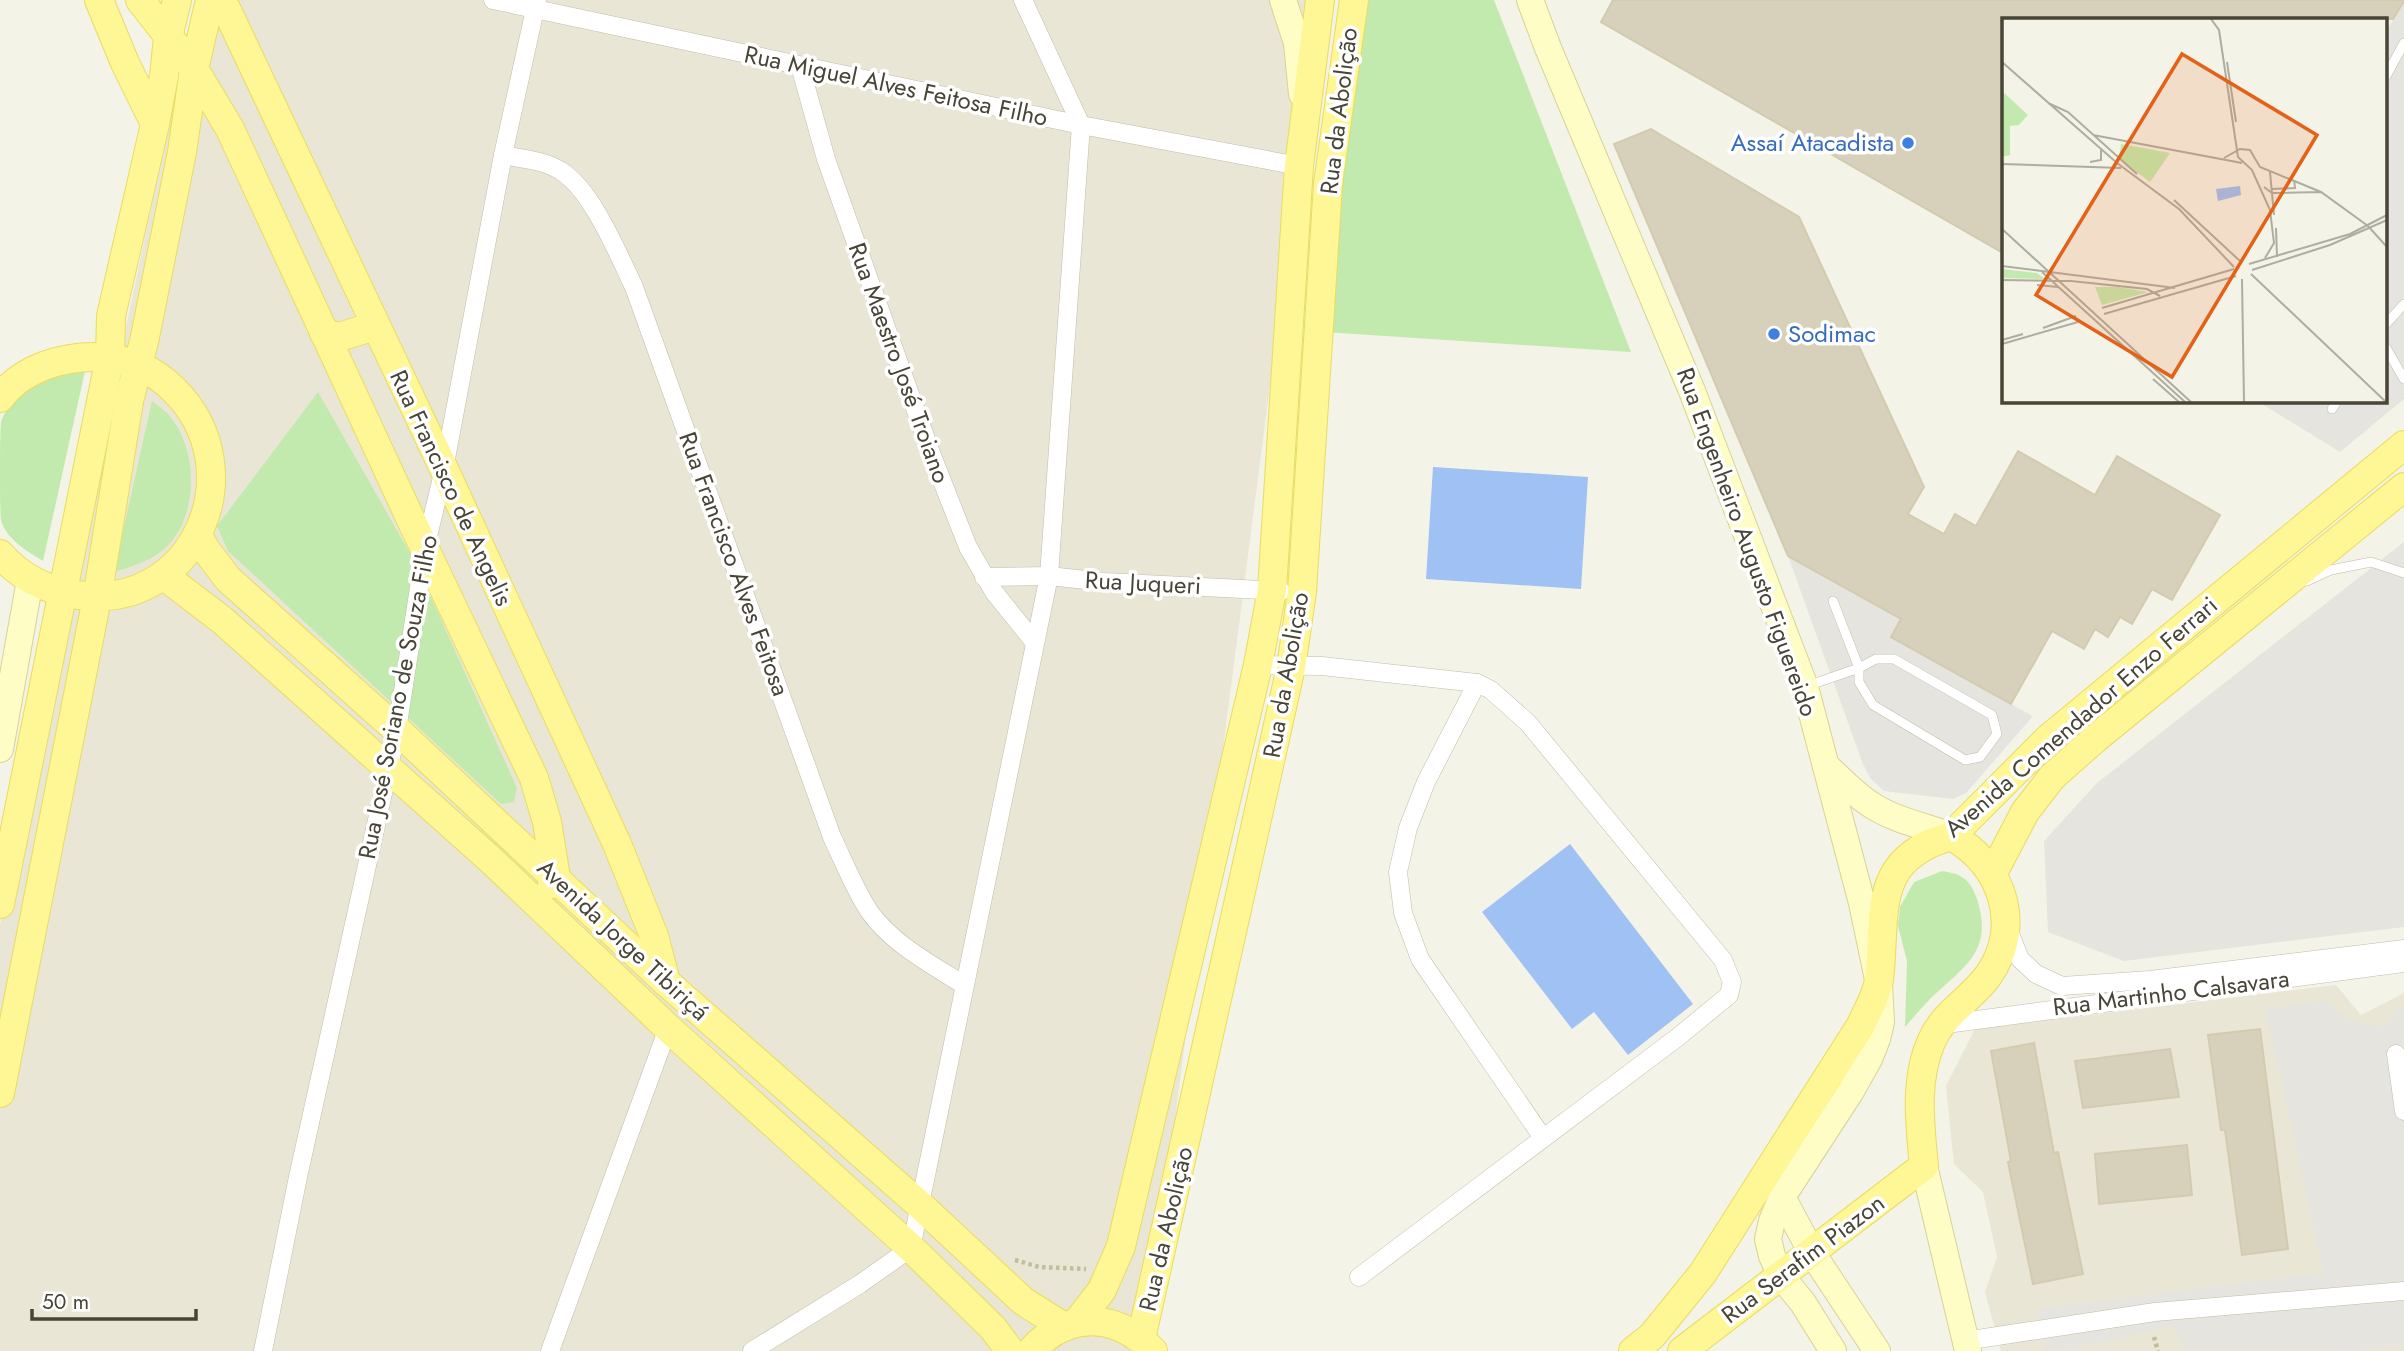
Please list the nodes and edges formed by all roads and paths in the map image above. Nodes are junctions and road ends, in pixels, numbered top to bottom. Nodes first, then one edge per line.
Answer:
1 (99, 0) edge
2 (140, 0) edge
3 (177, 0) edge
4 (210, 0) edge
5 (222, 0) edge
6 (494, 0) edge
7 (1023, 0) edge
8 (1283, 0) edge
9 (1320, 0) edge
10 (1354, 0) edge
11 (1530, 0) edge
12 (536, 4) edge
13 (168, 37) junction
14 (2404, 43) edge
15 (800, 66) junction
16 (194, 69) junction
17 (2386, 76) edge
18 (155, 124) junction
19 (1082, 125) junction
20 (1303, 126) junction
21 (230, 129) junction
22 (182, 152) junction
23 (503, 155) junction
24 (1299, 166) junction
25 (2404, 304) edge
26 (2386, 324) edge
27 (375, 326) junction
28 (324, 333) junction
29 (2386, 348) edge
30 (110, 357) junction
31 (138, 365) junction
32 (10, 376) edge
33 (2404, 379) edge
34 (0, 398) edge
35 (2404, 444) edge
36 (444, 469) junction
37 (2404, 486) edge
38 (198, 536) junction
39 (425, 549) junction
40 (0, 554) edge
41 (2404, 573) edge
42 (163, 575) junction
43 (1049, 576) junction
44 (984, 577) junction
45 (30, 580) junction
46 (1272, 590) junction
47 (1302, 592) junction
48 (62, 593) junction
49 (97, 598) junction
50 (1833, 601) dead end
51 (2221, 637) junction
52 (1035, 643) junction
53 (1258, 664) junction
54 (1291, 667) junction
55 (1859, 668) junction
56 (1477, 683) junction
57 (1805, 687) junction
58 (397, 730) junction
59 (0, 749) edge
60 (1826, 766) junction
61 (388, 768) junction
62 (534, 778) junction
63 (500, 827) junction
64 (1951, 836) junction
65 (1993, 873) junction
66 (556, 878) junction
67 (0, 904) edge
68 (538, 905) junction
69 (2006, 925) junction
70 (2404, 949) edge
71 (2404, 962) edge
72 (666, 982) junction
73 (1879, 984) junction
74 (964, 985) junction
75 (1939, 1025) junction
76 (668, 1028) junction
77 (2396, 1054) dead end
78 (0, 1093) edge
79 (2404, 1111) edge
80 (1543, 1138) junction
81 (1924, 1166) junction
82 (1782, 1197) junction
83 (921, 1206) junction
84 (911, 1248) junction
85 (1812, 1253) junction
86 (1012, 1259) dead end
87 (1111, 1272) junction
88 (1359, 1276) dead end
89 (1781, 1276) junction
90 (2404, 1291) edge
91 (1071, 1324) junction
92 (2154, 1337) dead end
93 (1147, 1345) edge
94 (1967, 1346) edge
95 (263, 1351) edge
96 (550, 1351) edge
97 (752, 1351) edge
98 (1010, 1351) edge
99 (1031, 1351) edge
100 (1633, 1351) edge
101 (1682, 1351) edge
102 (1833, 1351) edge
103 (1877, 1351) edge
104 (2158, 1351) edge

1 - 18 main road
2 - 13 main road, Rua Francisco de Angelis
3 - 13 main road
4 - 16 main road
5 - 27 main road, Rua Francisco de Angelis
6 - 12 street, Rua Miguel Alves Feitosa Filho
7 - 19 street
8 - 20 main road
9 - 20 main road, Rua da Abolição
10 - 47 main road, Rua da Abolição
11 - 57 main road, Rua Engenheiro Augusto Figuereido
12 - 15 street, Rua Miguel Alves Feitosa Filho
12 - 23 street, Rua José Soriano de Souza Filho
13 - 16 main road, Rua Francisco de Angelis
13 - 18 main road
14 - 17 lane
15 - 19 street, Rua Miguel Alves Feitosa Filho
15 - 44 street, Rua Maestro José Troiano
16 - 21 main road, Rua Francisco de Angelis
16 - 22 main road
18 - 30 main road
19 - 24 street, Rua Miguel Alves Feitosa Filho
19 - 43 street
20 - 24 main road, Rua da Abolição
21 - 22 main road
21 - 28 main road, Rua Francisco de Angelis
22 - 31 main road
23 - 36 street, Rua José Soriano de Souza Filho
23 - 74 street, Rua Francisco Alves Feitosa
24 - 46 main road, Rua da Abolição
25 - 26 lane
27 - 28 main road
27 - 36 main road, Rua Francisco de Angelis
28 - 39 main road, Rua Francisco de Angelis
29 - 33 lane
30 - 31 main road
30 - 32 main road
30 - 48 main road
31 - 38 main road
31 - 49 main road
32 - 34 main road
35 - 64 main road, Avenida Comendador Enzo Ferrari
36 - 39 street, Rua José Soriano de Souza Filho
36 - 72 main road, Rua Francisco de Angelis
37 - 51 main road, Avenida Comendador Enzo Ferrari
38 - 42 main road
38 - 58 main road, Avenida Jorge Tibiriçá
39 - 58 street, Rua José Soriano de Souza Filho
39 - 62 main road, Rua Francisco de Angelis
40 - 45 main road
41 - 51 lane
42 - 49 main road
42 - 61 main road, Avenida Jorge Tibiriçá
43 - 44 street, Rua Juqueri
43 - 46 street, Rua Juqueri
43 - 52 street
44 - 52 street, Rua Maestro José Troiano
45 - 48 main road
45 - 59 main road
46 - 47 street, Rua Juqueri
46 - 53 main road, Rua da Abolição
47 - 54 main road, Rua da Abolição
48 - 49 main road
48 - 67 main road
49 - 78 main road
50 - 55 lane
51 - 65 main road, Avenida Comendador Enzo Ferrari
52 - 74 street
53 - 54 street
53 - 87 main road, Rua da Abolição
54 - 56 street
54 - 93 main road, Rua da Abolição
55 - 55 lane
55 - 57 lane
56 - 80 street
56 - 80 street
57 - 60 main road, Rua Engenheiro Augusto Figuereido
58 - 61 street, Rua José Soriano de Souza Filho
58 - 63 main road, Avenida Jorge Tibiriçá
60 - 64 main road
60 - 73 main road, Rua Engenheiro Augusto Figuereido
61 - 68 main road, Avenida Jorge Tibiriçá
61 - 95 street, Rua José Soriano de Souza Filho
62 - 63 main road
62 - 66 main road, Rua Francisco de Angelis
63 - 66 main road, Avenida Jorge Tibiriçá
64 - 65 main road
64 - 73 main road, Avenida Comendador Enzo Ferrari
65 - 69 main road
66 - 68 main road
66 - 72 main road, Avenida Jorge Tibiriçá
68 - 76 main road, Avenida Jorge Tibiriçá
69 - 70 street, Rua Martinho Calsavara
69 - 75 main road
71 - 75 street, Rua Martinho Calsavara
72 - 83 main road, Avenida Jorge Tibiriçá
73 - 82 main road, Rua Engenheiro Augusto Figuereido
73 - 100 main road, Avenida Comendador Enzo Ferrari
74 - 83 street
75 - 81 main road
76 - 84 main road, Avenida Jorge Tibiriçá
76 - 96 street
77 - 79 street
80 - 88 street
81 - 85 main road, Rua Serafim Piazon
81 - 94 main road
82 - 85 main road
82 - 89 main road, Rua Engenheiro Augusto Figuereido
83 - 84 street
83 - 91 main road, Avenida Jorge Tibiriçá
84 - 97 street
84 - 98 main road, Avenida Jorge Tibiriçá
85 - 89 main road, Rua Serafim Piazon
85 - 103 main road
86 - 87 path
87 - 91 main road, Rua da Abolição
89 - 101 main road, Rua Serafim Piazon
89 - 102 main road, Rua Engenheiro Augusto Figuereido
90 - 94 street
91 - 93 main road
91 - 99 main road, Rua da Abolição
92 - 104 path

